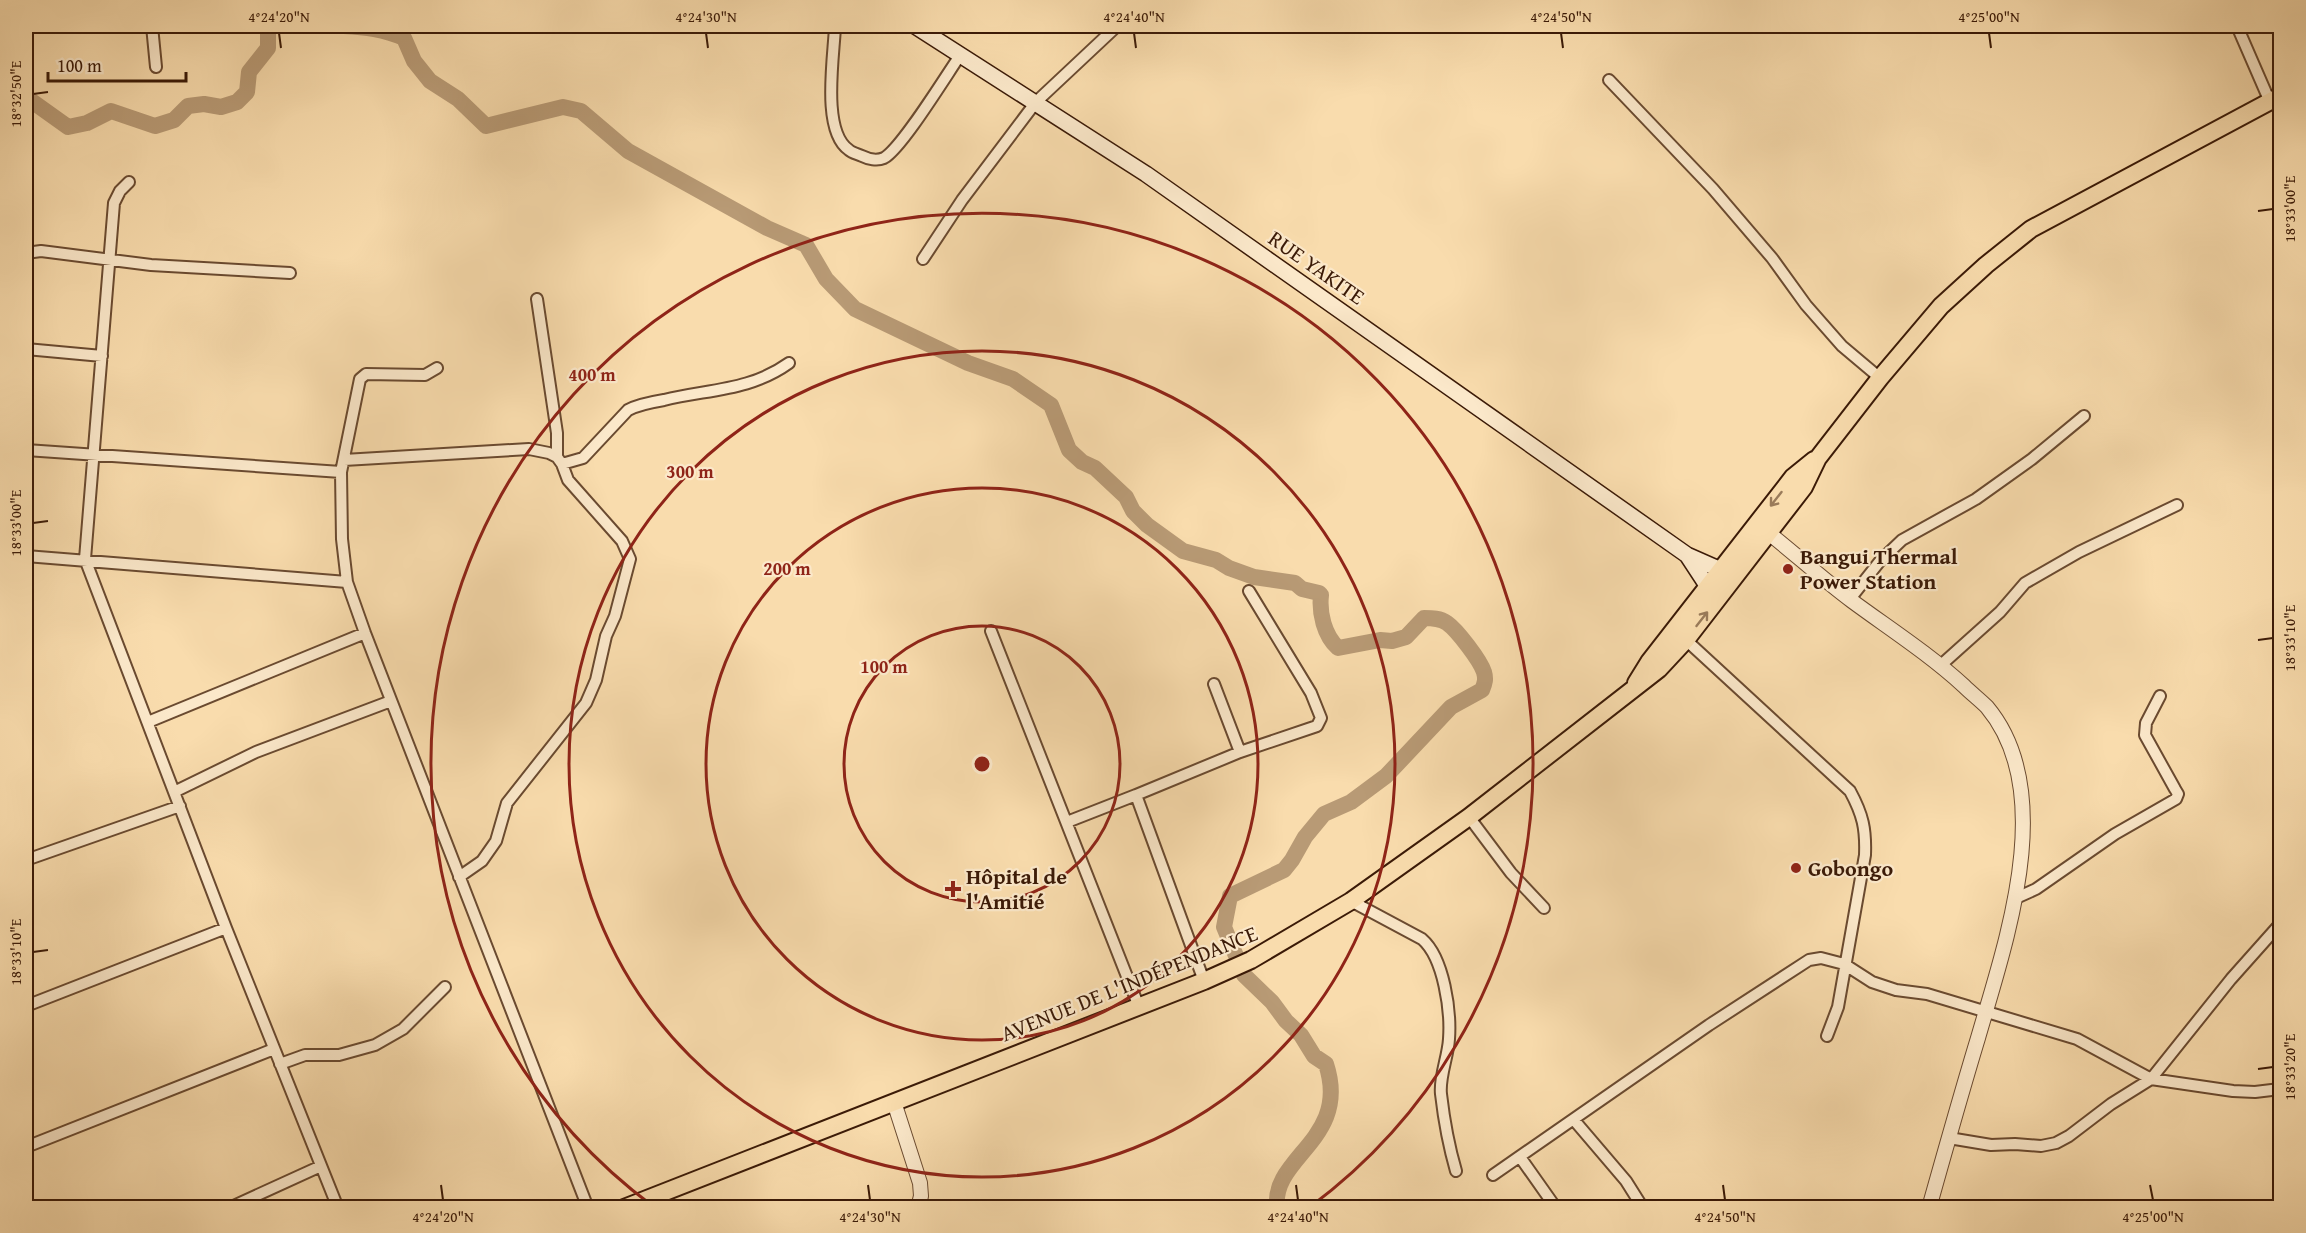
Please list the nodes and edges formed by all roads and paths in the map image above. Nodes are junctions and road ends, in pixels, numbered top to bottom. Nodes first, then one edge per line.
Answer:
1 (152, 26) edge
2 (835, 26) edge
3 (915, 26) edge
4 (1117, 26) edge
5 (2237, 26) edge
6 (961, 54) junction
7 (156, 67) dead end
8 (1609, 81) dead end
9 (2275, 99) edge
10 (1036, 102) junction
11 (129, 182) dead end
12 (26, 253) edge
13 (923, 259) dead end
14 (109, 260) junction
15 (290, 273) dead end
16 (537, 299) dead end
17 (26, 349) edge
18 (102, 356) junction
19 (789, 363) dead end
20 (436, 368) dead end
21 (1880, 378) junction
22 (2084, 416) dead end
23 (26, 450) edge
24 (94, 454) junction
25 (344, 460) junction
26 (560, 460) junction
27 (341, 472) junction
28 (2177, 506) dead end
29 (1763, 529) junction
30 (1687, 555) junction
31 (26, 556) edge
32 (85, 559) junction
33 (1727, 575) junction
34 (347, 582) junction
35 (1249, 591) dead end
36 (1714, 592) junction
37 (1850, 599) junction
38 (991, 631) dead end
39 (364, 633) junction
40 (1686, 640) junction
41 (1941, 665) junction
42 (1214, 684) dead end
43 (1631, 689) junction
44 (2160, 696) dead end
45 (391, 701) junction
46 (148, 722) junction
47 (1240, 752) junction
48 (174, 792) junction
49 (1136, 795) junction
50 (180, 806) junction
51 (1468, 818) junction
52 (1067, 822) junction
53 (26, 860) edge
54 (459, 877) junction
55 (2014, 899) junction
56 (1351, 901) junction
57 (1544, 908) dead end
58 (2280, 924) edge
59 (226, 928) junction
60 (1844, 964) junction
61 (1204, 981) junction
62 (445, 987) dead end
63 (26, 1006) edge
64 (1139, 1007) junction
65 (1985, 1011) junction
66 (1827, 1036) dead end
67 (274, 1049) junction
68 (280, 1064) junction
69 (2151, 1079) junction
70 (2280, 1089) edge
71 (894, 1101) junction
72 (1574, 1120) junction
73 (1949, 1138) junction
74 (26, 1148) edge
75 (1520, 1157) junction
76 (321, 1166) junction
77 (1456, 1172) dead end
78 (1493, 1175) dead end
79 (229, 1208) edge
80 (338, 1208) edge
81 (588, 1208) edge
82 (624, 1208) edge
83 (918, 1208) edge
84 (1556, 1208) edge
85 (1643, 1208) edge
86 (1929, 1208) edge

1 - 7 street
2 - 6 street
3 - 6 main road, RUE YAKITE
4 - 10 street
5 - 9 street
6 - 10 main road, RUE YAKITE
8 - 21 street
9 - 21 main road, AVENUE DE L'INDÉPENDANCE
10 - 13 street
10 - 30 main road, RUE YAKITE
11 - 14 street
12 - 14 street
14 - 15 street
14 - 18 street
16 - 26 street
17 - 18 street
18 - 24 street
19 - 26 street
20 - 25 street
21 - 29 main road, AVENUE DE L'INDÉPENDANCE
22 - 37 street
23 - 24 street
24 - 27 street
24 - 32 street
25 - 26 street
25 - 27 street
26 - 54 street
27 - 34 street
28 - 41 street
29 - 33 main road, AVENUE DE L'INDÉPENDANCE
29 - 37 street
30 - 33 main road, RUE YAKITE
30 - 36 main road, RUE YAKITE
31 - 32 street
32 - 34 street
32 - 46 street
33 - 36 main road, AVENUE DE L'INDÉPENDANCE
34 - 39 street
35 - 47 street
40 -> 36 main road, AVENUE DE L'INDÉPENDANCE
36 - 43 main road, AVENUE DE L'INDÉPENDANCE
37 - 41 street
38 - 52 street
39 - 45 street
39 - 46 street
40 - 43 main road, AVENUE DE L'INDÉPENDANCE
40 - 60 street
41 - 55 street
42 - 47 street
43 - 51 main road, AVENUE DE L'INDÉPENDANCE
44 - 55 street
45 - 48 street
45 - 54 street
46 - 48 street
47 - 49 street
48 - 50 street
49 - 52 street
49 - 61 street
50 - 53 street
50 - 59 street
51 - 56 main road, AVENUE DE L'INDÉPENDANCE
51 - 57 street
52 - 64 street
54 - 81 street
55 - 65 street
56 - 61 main road, AVENUE DE L'INDÉPENDANCE
56 - 77 street
58 - 69 street
59 - 63 street
59 - 67 street
60 - 65 street
60 - 66 street
60 - 72 street
61 - 64 main road, AVENUE DE L'INDÉPENDANCE
62 - 68 street
64 - 71 main road, AVENUE DE L'INDÉPENDANCE
65 - 69 street
65 - 73 street
67 - 68 street
67 - 74 street
68 - 76 street
69 - 70 street
69 - 73 street
71 - 82 main road, AVENUE DE L'INDÉPENDANCE
71 - 83 street
72 - 75 street
72 - 85 street
73 - 86 street
75 - 78 street
75 - 84 street
76 - 79 street
76 - 80 street

